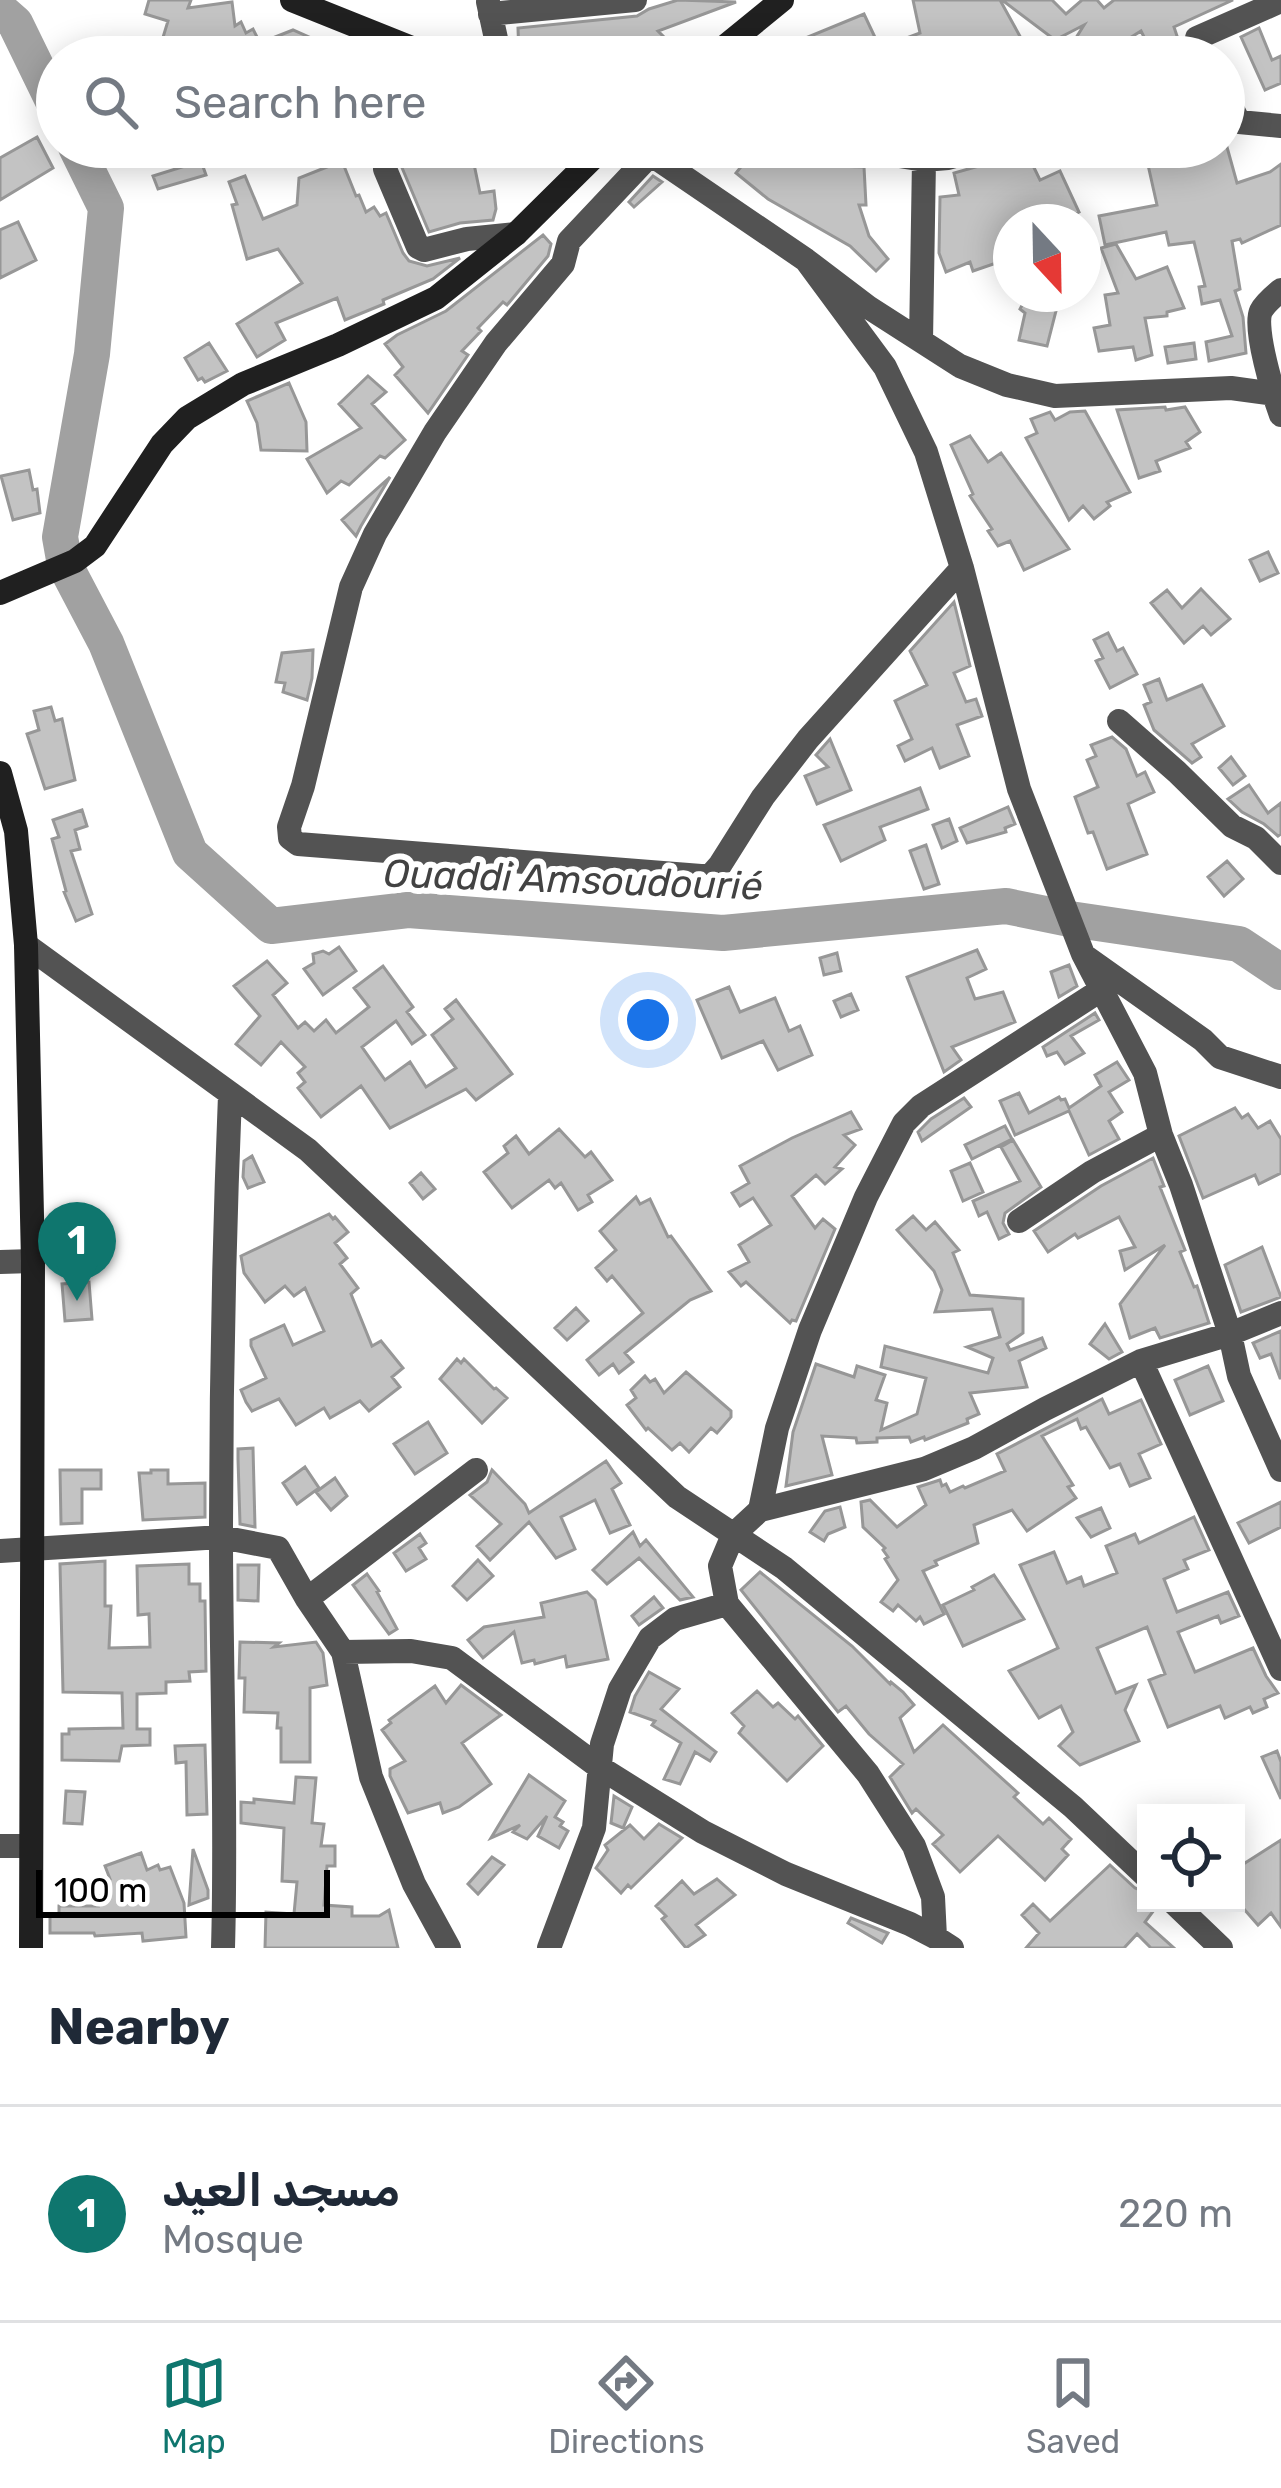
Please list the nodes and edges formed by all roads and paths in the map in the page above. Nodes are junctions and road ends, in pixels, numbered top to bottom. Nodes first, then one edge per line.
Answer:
1 (292, 0) edge
2 (635, 0) edge
3 (1281, 1) edge
4 (774, 3) edge
5 (489, 7) edge
6 (382, 36) edge
7 (736, 36) edge
8 (1202, 36) edge
9 (1245, 123) edge
10 (1281, 126) edge
11 (583, 168) edge
12 (630, 168) edge
13 (671, 168) edge
14 (924, 168) edge
15 (385, 169) dead end
16 (516, 234) junction
17 (806, 260) junction
18 (1281, 290) edge
19 (921, 340) junction
20 (1278, 401) edge
21 (962, 568) junction
22 (0, 593) edge
23 (1119, 721) dead end
24 (0, 772) edge
25 (1281, 863) edge
26 (26, 945) junction
27 (1083, 954) junction
28 (1101, 990) junction
29 (1281, 1078) edge
30 (230, 1095) junction
31 (1161, 1135) junction
32 (1019, 1221) dead end
33 (33, 1261) junction
34 (0, 1262) edge
35 (1281, 1313) edge
36 (1230, 1334) junction
37 (1141, 1361) junction
38 (476, 1470) dead end
39 (1281, 1471) edge
40 (760, 1510) junction
41 (733, 1535) junction
42 (221, 1537) junction
43 (31, 1550) junction
44 (0, 1551) edge
45 (308, 1600) junction
46 (727, 1604) junction
47 (343, 1652) junction
48 (1281, 1669) edge
49 (599, 1767) junction
50 (0, 1846) edge
51 (30, 1846) junction
52 (1137, 1867) edge
53 (1183, 1912) edge
54 (943, 1942) edge
55 (31, 1948) edge
56 (223, 1948) edge
57 (449, 1948) edge
58 (550, 1948) edge
59 (1221, 1948) edge

1 - 6 street
2 - 5 street
3 - 8 street
4 - 7 street
9 - 10 street
11 - 16 street
12 - 21 street
13 - 17 street
14 - 19 street
15 - 16 street
16 - 22 street
17 - 19 street
17 - 21 street
18 - 20 street
19 - 20 street
21 - 27 street
23 - 25 street
24 - 26 street
26 - 30 street
26 - 33 street
27 - 28 street
27 - 29 street
28 - 31 street
28 - 40 street
30 - 41 street
30 - 42 street
31 - 32 street
31 - 36 street
33 - 34 street
33 - 43 street
35 - 36 street
36 - 37 street
36 - 39 street
37 - 40 street
37 - 48 street
38 - 45 street
40 - 41 street
41 - 46 street
41 - 52 street
42 - 43 street
42 - 45 street
42 - 56 street
43 - 44 street
43 - 51 street
45 - 47 street
46 - 49 street
46 - 54 street
47 - 49 street
47 - 57 street
49 - 54 street
49 - 58 street
50 - 51 street
51 - 55 street
53 - 59 street

